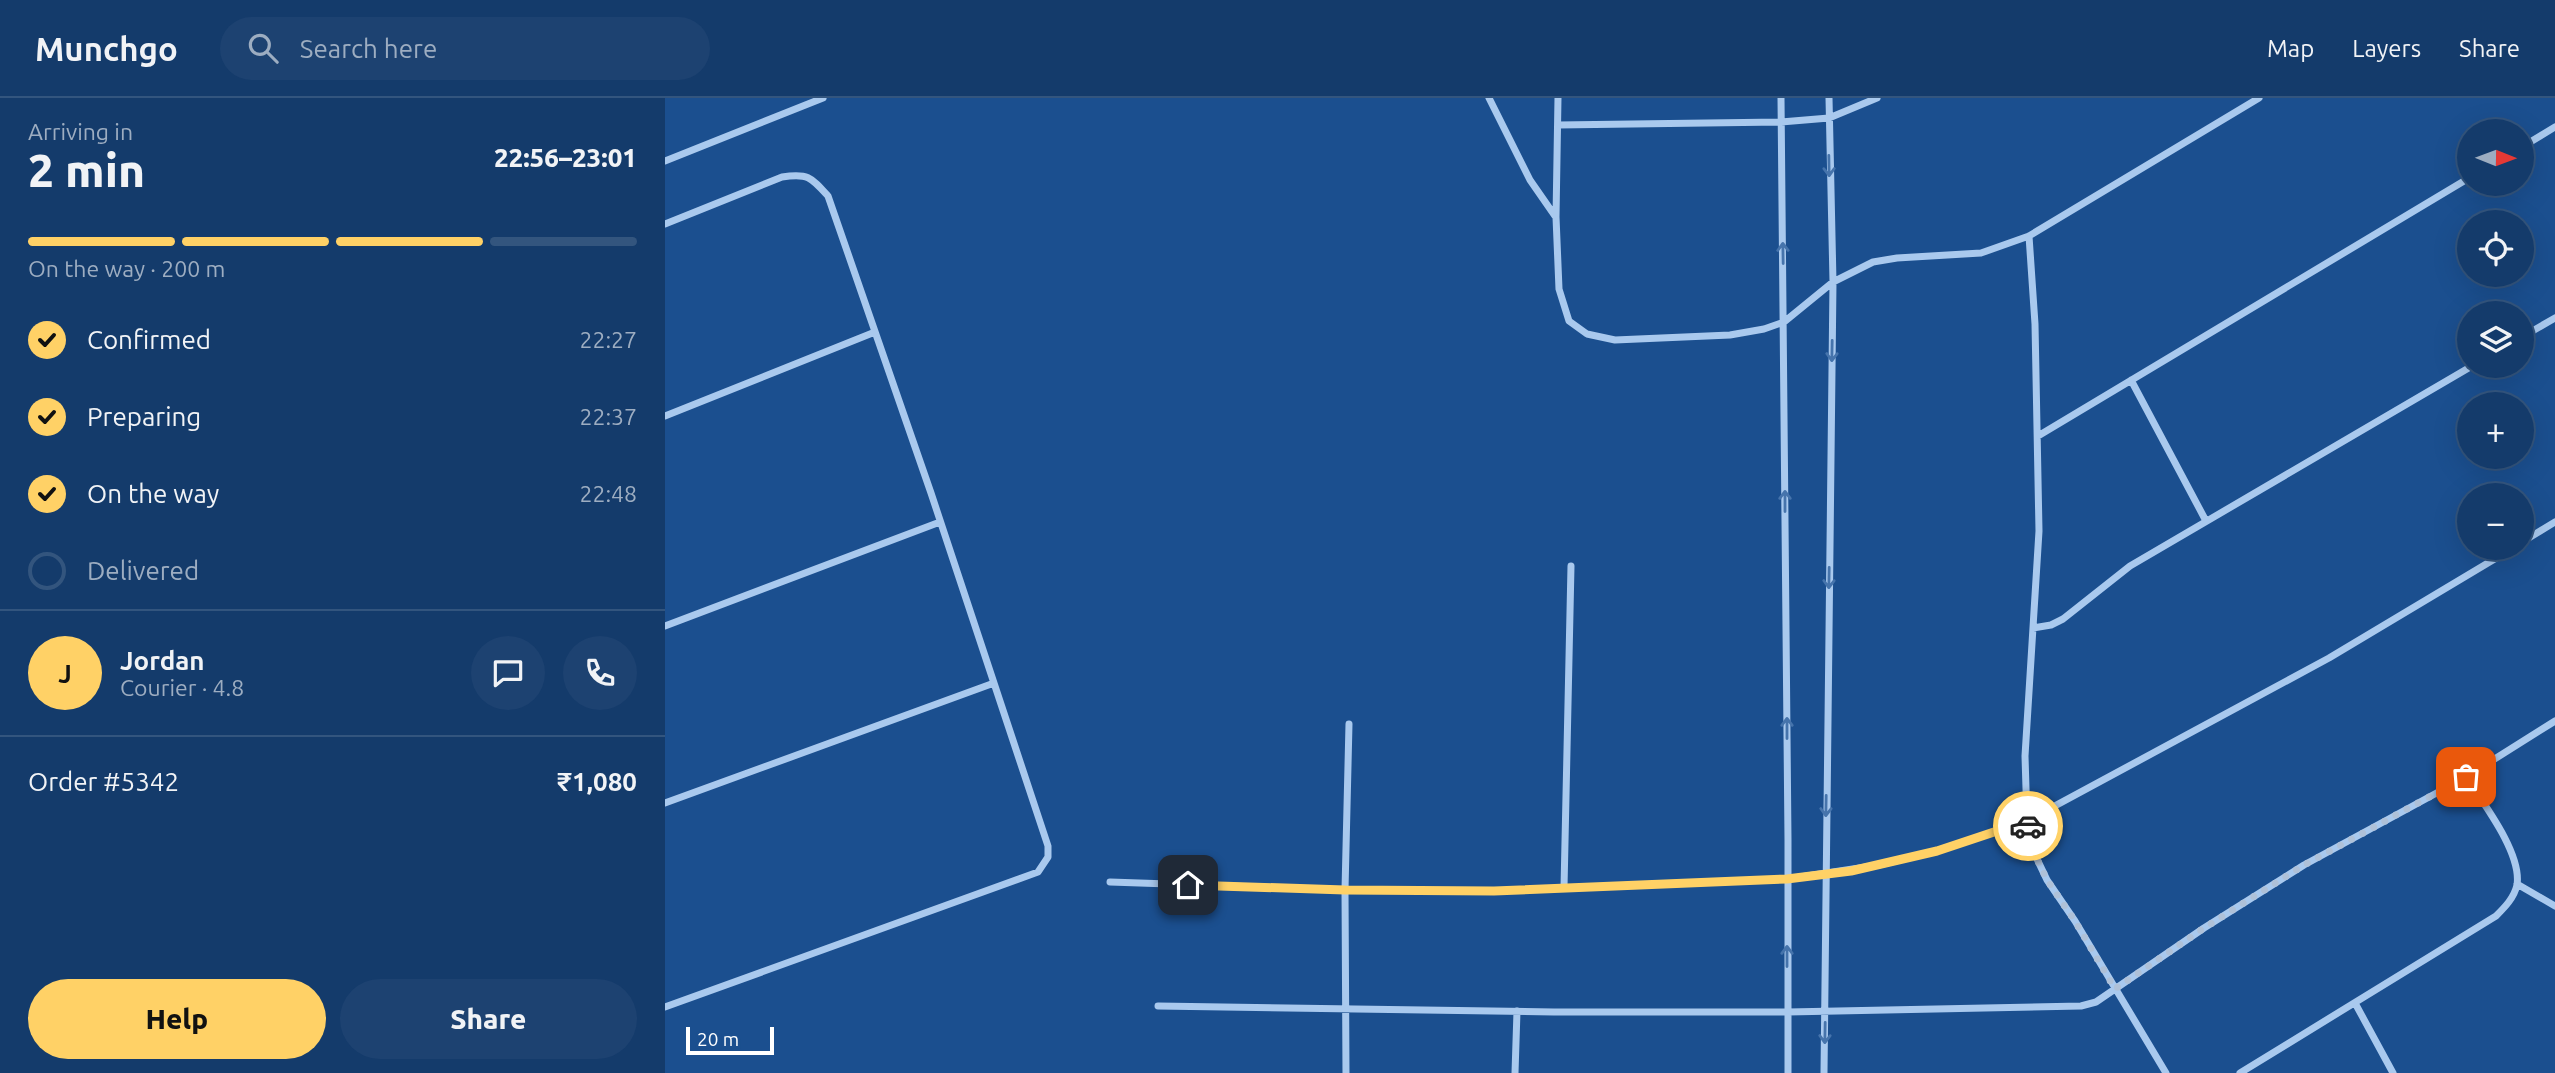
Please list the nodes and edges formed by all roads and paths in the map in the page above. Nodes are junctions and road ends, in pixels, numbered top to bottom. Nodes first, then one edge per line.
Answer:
1 (823, 98) edge
2 (1489, 98) edge
3 (1558, 98) edge
4 (1781, 98) edge
5 (1829, 98) edge
6 (1877, 98) edge
7 (2259, 98) edge
8 (1829, 118) junction
9 (1781, 122) junction
10 (1558, 125) junction
11 (2555, 127) edge
12 (2534, 140) edge
13 (665, 161) edge
14 (2457, 185) edge
15 (1556, 217) junction
16 (665, 224) edge
17 (2029, 236) junction
18 (1833, 282) junction
19 (2555, 318) edge
20 (1784, 322) junction
21 (2534, 330) edge
22 (875, 332) junction
23 (2457, 375) edge
24 (2131, 380) junction
25 (665, 416) edge
26 (2038, 436) junction
27 (2206, 521) junction
28 (940, 522) junction
29 (2555, 522) edge
30 (2534, 535) edge
31 (2493, 560) edge
32 (1571, 566) dead end
33 (665, 626) edge
34 (2033, 628) junction
35 (994, 683) junction
36 (2555, 721) edge
37 (1349, 724) dead end
38 (2466, 777) junction
39 (665, 803) edge
40 (2027, 821) junction
41 (1827, 874) junction
42 (1787, 879) junction
43 (1109, 882) dead end
44 (2517, 884) junction
45 (1563, 888) junction
46 (1345, 890) junction
47 (2555, 906) edge
48 (2115, 989) junction
49 (2355, 1003) junction
50 (1158, 1006) dead end
51 (665, 1007) edge
52 (1347, 1009) junction
53 (1517, 1011) junction
54 (1788, 1012) junction
55 (1825, 1012) junction
56 (1346, 1073) edge
57 (1514, 1073) edge
58 (1788, 1073) edge
59 (1824, 1073) edge
60 (2166, 1073) edge
61 (2240, 1073) edge
62 (2393, 1073) edge

1 - 13 street
2 - 15 street
3 - 10 street
4 - 9 street
5 - 8 street
6 - 8 street
7 - 17 street
8 - 9 street
8 -> 18 street
9 - 10 street
20 -> 9 street
10 - 15 street
11 - 12 street
14 - 24 street
15 - 20 street
16 - 22 street
17 - 18 street
17 - 26 street
18 - 20 street
18 -> 41 street
19 - 21 street
42 -> 20 street
22 - 25 street
22 - 28 street
23 - 27 street
24 - 26 street
24 - 27 street
26 - 34 street
27 - 34 street
28 - 33 street
28 - 35 street
29 - 30 street
31 - 40 street
32 - 45 street
34 - 40 street
35 - 39 street
35 - 51 street
36 - 38 street
37 - 46 street
38 - 44 street
38 - 48 street
40 - 41 street
40 - 48 street
41 - 42 street
41 - 55 street
42 - 45 street
54 -> 42 street
43 - 46 street
44 - 47 street
44 - 49 street
45 - 46 street
46 - 52 street
48 - 55 street
48 - 60 street
49 - 61 street
49 - 62 street
50 - 52 street
52 - 53 street
52 - 56 street
53 - 54 street
53 - 57 street
54 - 55 street
54 - 58 street
55 -> 59 street

